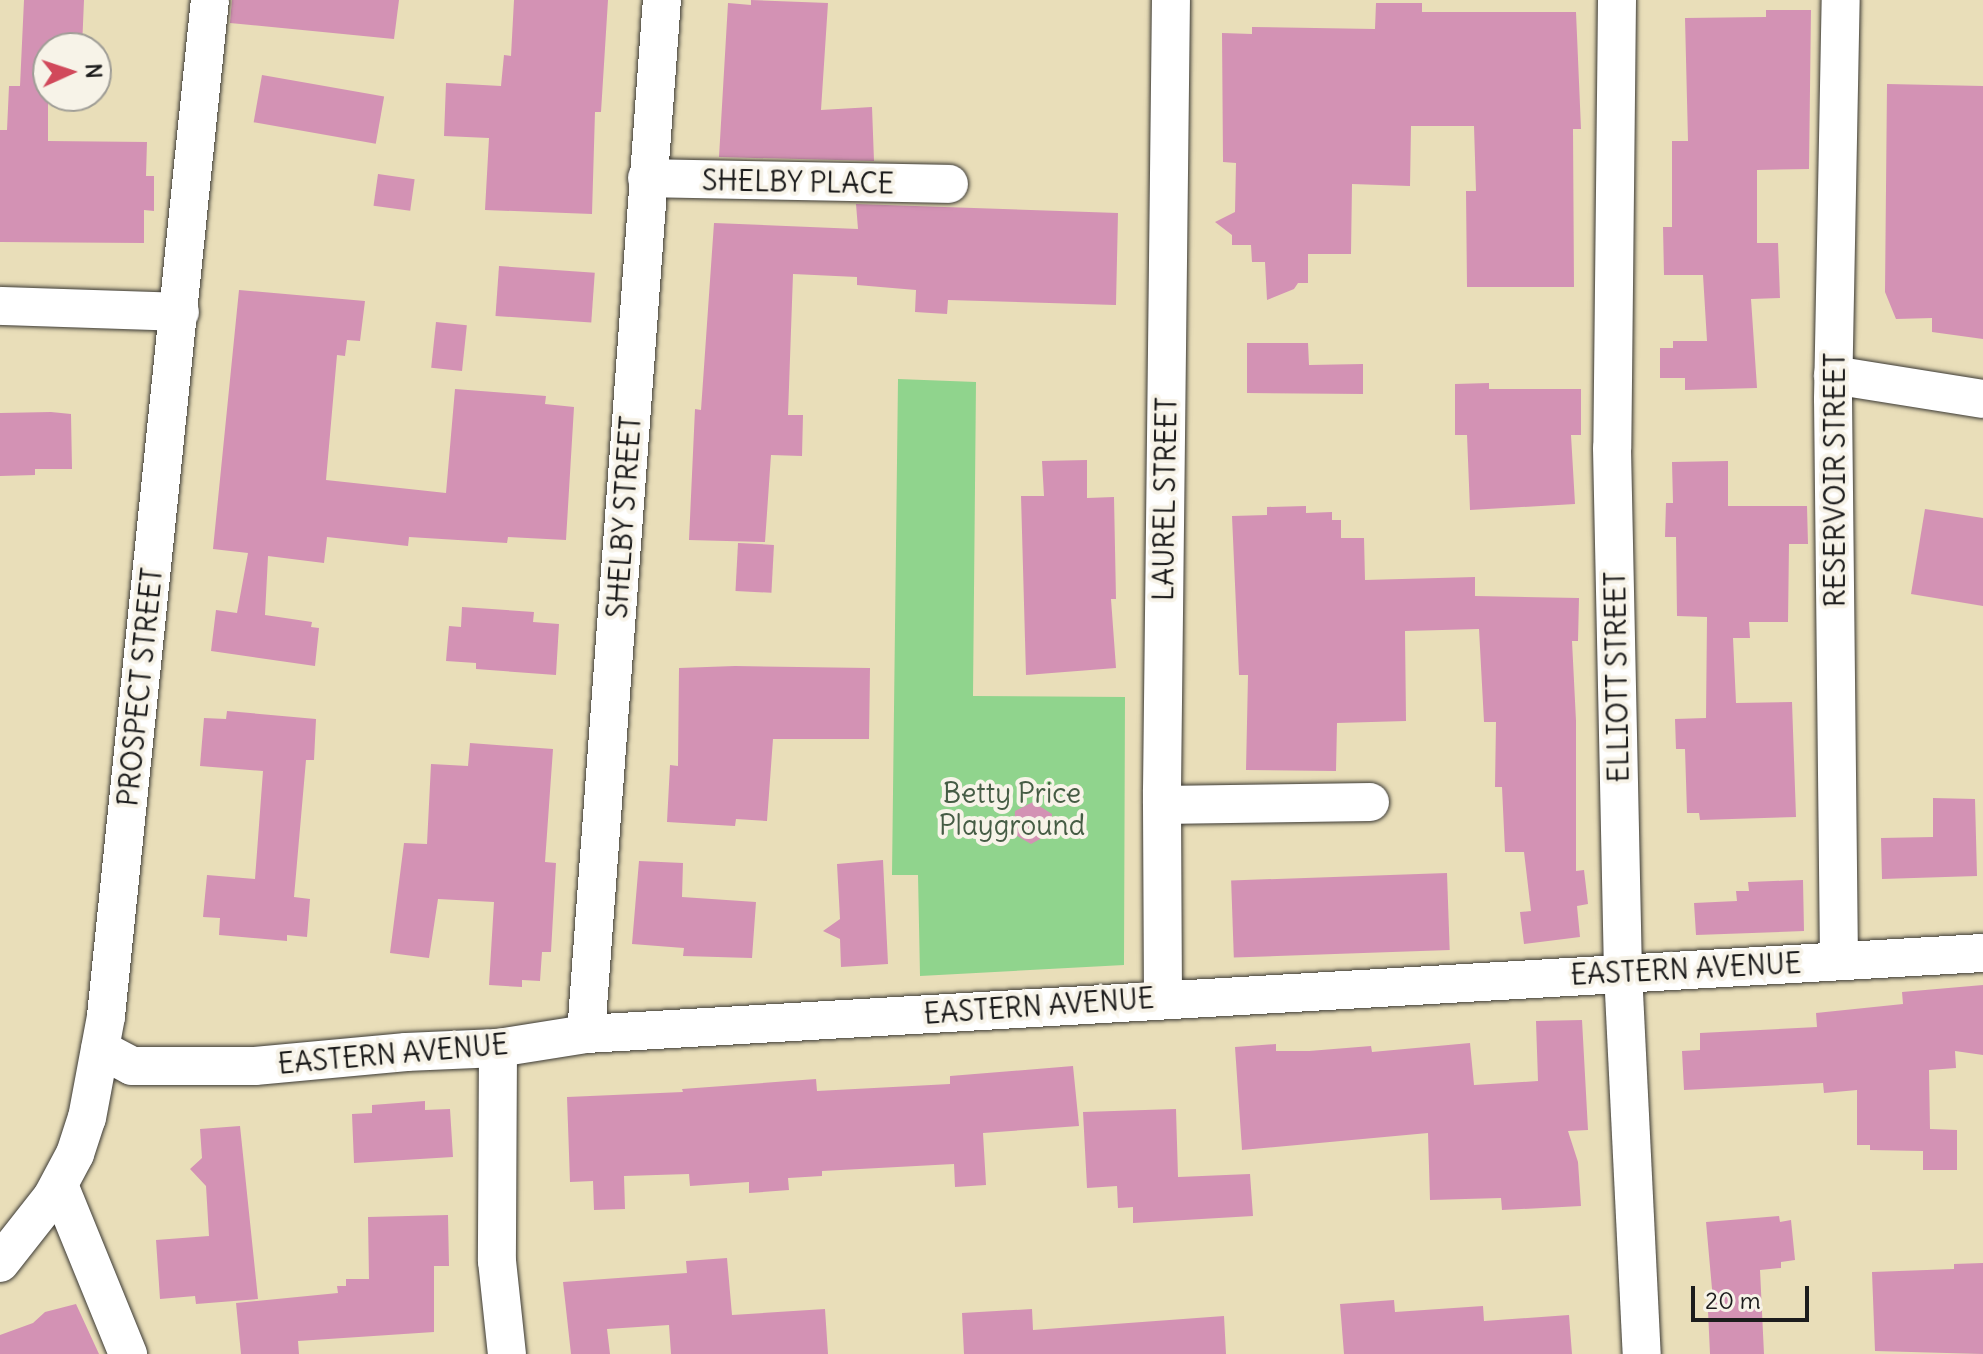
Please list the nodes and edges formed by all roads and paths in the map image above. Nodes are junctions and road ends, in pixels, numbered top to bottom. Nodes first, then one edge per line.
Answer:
1 (210, 0) edge
2 (662, 0) edge
3 (1171, 0) edge
4 (1617, 0) edge
5 (1841, 0) edge
6 (647, 178) junction
7 (949, 184) dead end
8 (0, 306) edge
9 (180, 312) junction
10 (1833, 375) junction
11 (1983, 399) edge
12 (1370, 802) dead end
13 (1162, 805) junction
14 (1983, 953) edge
15 (1839, 961) junction
16 (1623, 972) junction
17 (1163, 998) junction
18 (586, 1034) junction
19 (498, 1048) junction
20 (100, 1049) junction
21 (59, 1185) junction
22 (0, 1263) edge
23 (128, 1354) edge
24 (507, 1354) edge
25 (1642, 1354) edge

1 - 9 street, PROSPECT STREET
2 - 6 street, SHELBY STREET
3 - 13 street, LAUREL STREET
4 - 16 street, ELLIOTT STREET
5 - 10 street, RESERVOIR STREET
6 - 7 street, SHELBY PLACE
6 - 18 street, SHELBY STREET
8 - 9 street
9 - 20 street, PROSPECT STREET
10 - 11 street
10 - 15 street, RESERVOIR STREET
12 - 13 street
13 - 17 street, LAUREL STREET
14 - 15 street, EASTERN AVENUE
15 - 16 street, EASTERN AVENUE
16 - 17 street, EASTERN AVENUE
16 - 25 street, ELLIOTT STREET
17 - 18 street, EASTERN AVENUE
18 - 19 street, EASTERN AVENUE
19 - 20 street, EASTERN AVENUE
19 - 24 street
20 - 21 street, PROSPECT STREET
21 - 22 street
21 - 23 street

